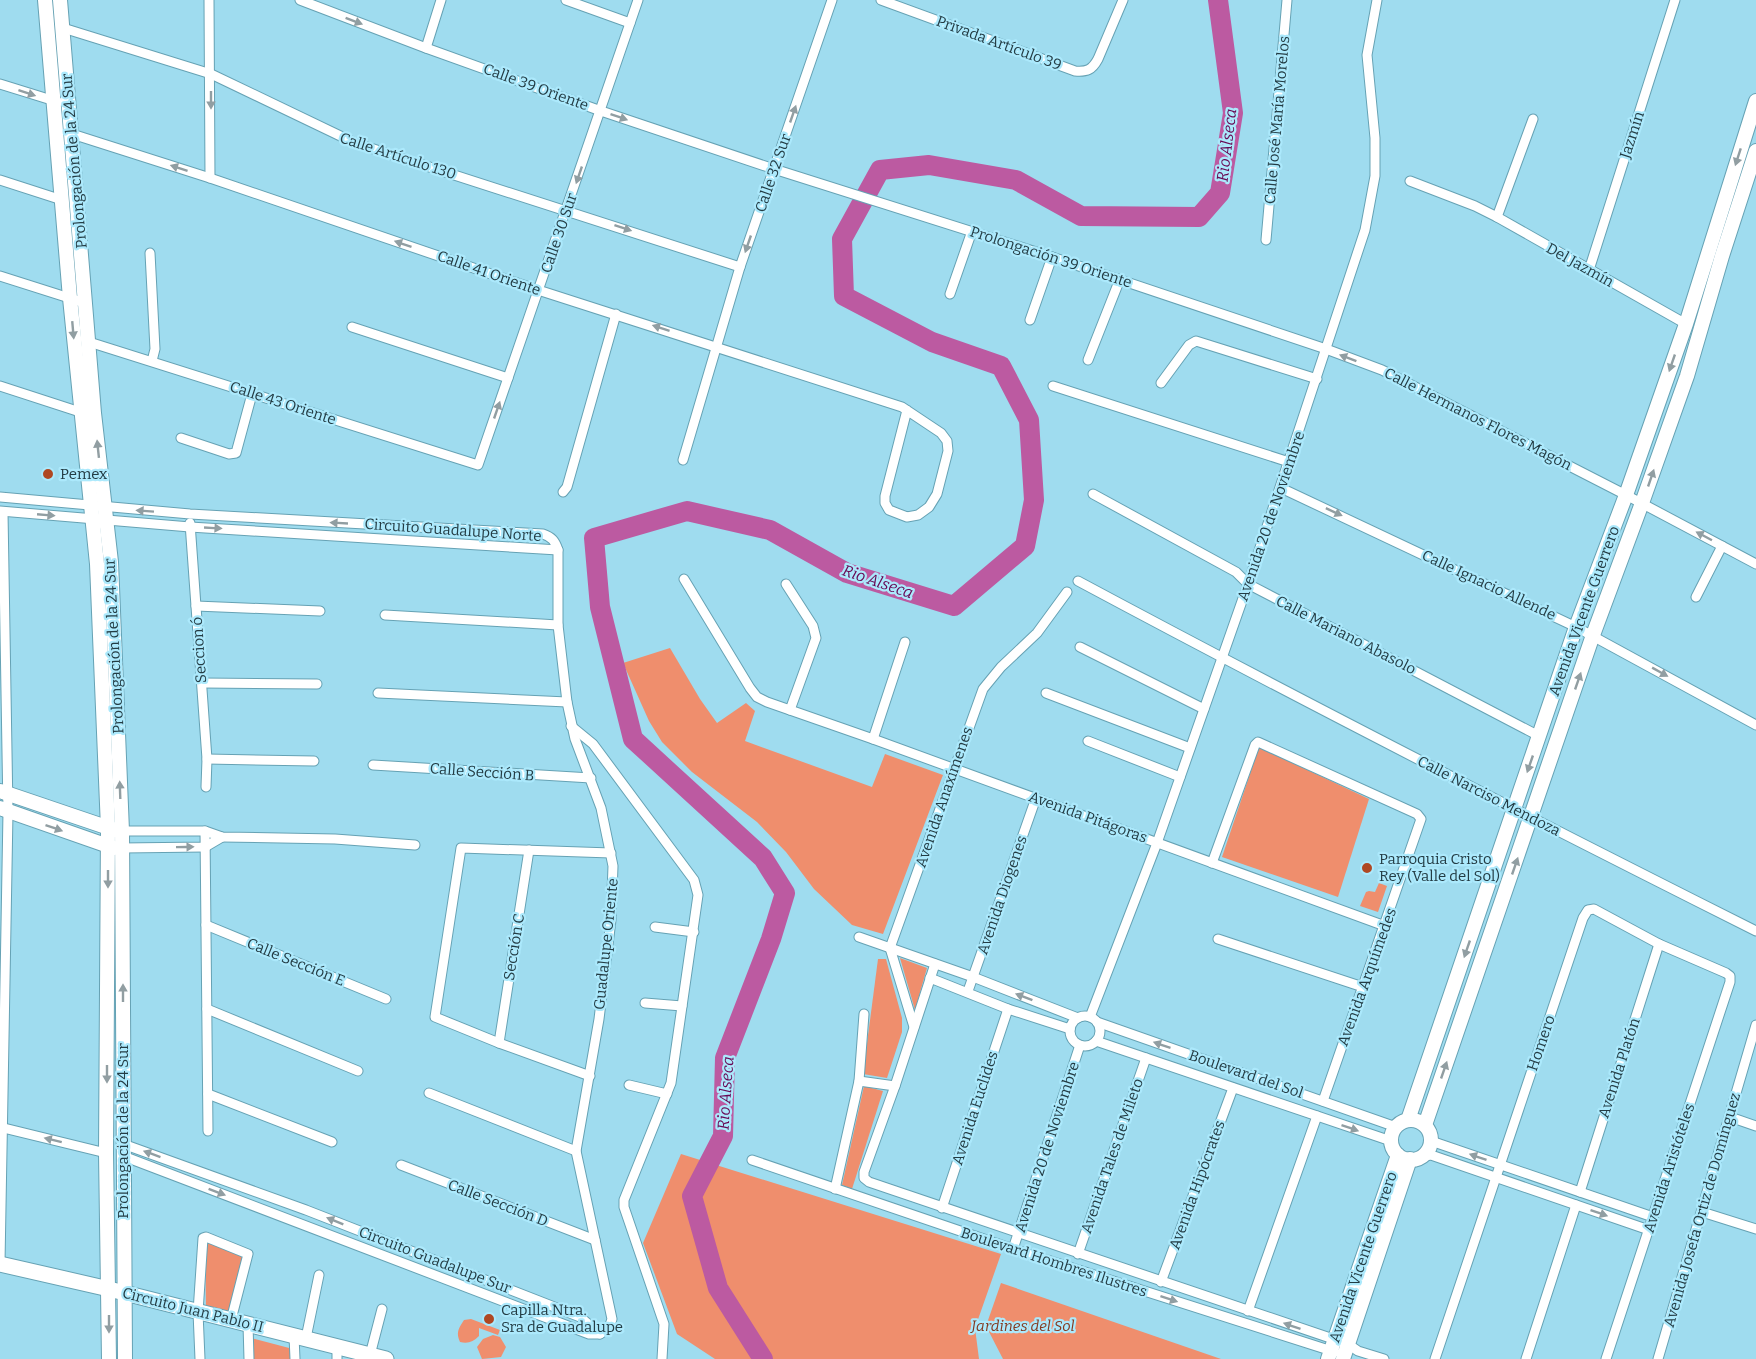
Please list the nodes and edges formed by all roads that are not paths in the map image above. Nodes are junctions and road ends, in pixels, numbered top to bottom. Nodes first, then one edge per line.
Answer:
1 (45, 0) edge
2 (60, 0) edge
3 (209, 0) edge
4 (300, 0) edge
5 (441, 0) edge
6 (566, 0) edge
7 (638, 0) edge
8 (832, 0) edge
9 (881, 0) edge
10 (1123, 0) edge
11 (1287, 0) edge
12 (1377, 0) edge
13 (1675, 0) edge
14 (630, 22) junction
15 (63, 28) junction
16 (426, 48) junction
17 (211, 74) junction
18 (0, 84) edge
19 (1756, 101) edge
20 (54, 102) junction
21 (69, 103) junction
22 (601, 111) junction
23 (1533, 119) dead end
24 (72, 134) junction
25 (1756, 151) edge
26 (774, 169) junction
27 (210, 178) junction
28 (0, 180) edge
29 (1410, 181) dead end
30 (62, 200) junction
31 (567, 210) junction
32 (1497, 217) junction
33 (972, 231) junction
34 (1266, 240) dead end
35 (1708, 250) junction
36 (150, 253) dead end
37 (1052, 256) junction
38 (1722, 256) junction
39 (740, 267) junction
40 (1589, 270) junction
41 (0, 276) edge
42 (1120, 279) junction
43 (538, 290) junction
44 (950, 294) dead end
45 (70, 298) junction
46 (85, 303) junction
47 (616, 314) junction
48 (1030, 320) dead end
49 (1686, 324) junction
50 (352, 327) dead end
51 (89, 342) junction
52 (717, 346) junction
53 (1326, 349) junction
54 (1088, 360) dead end
55 (152, 362) junction
56 (508, 378) junction
57 (1317, 379) junction
58 (1161, 383) dead end
59 (0, 386) edge
60 (1053, 386) dead end
61 (252, 394) junction
62 (907, 410) junction
63 (80, 412) junction
64 (181, 438) dead end
65 (683, 460) dead end
66 (1289, 462) junction
67 (478, 465) joint
68 (1281, 488) junction
69 (564, 492) dead end
70 (1093, 494) dead end
71 (1626, 495) junction
72 (0, 497) edge
73 (1642, 503) junction
74 (2, 511) edge
75 (98, 513) junction
76 (190, 514) junction
77 (371, 525) junction
78 (190, 527) junction
79 (371, 537) junction
80 (1722, 546) junction
81 (558, 549) junction
82 (1756, 564) edge
83 (684, 579) dead end
84 (1078, 581) dead end
85 (786, 584) dead end
86 (1248, 585) junction
87 (1067, 592) dead end
88 (1696, 597) dead end
89 (196, 606) junction
90 (320, 611) dead end
91 (385, 615) dead end
92 (558, 625) junction
93 (1576, 627) junction
94 (1593, 635) junction
95 (905, 642) dead end
96 (1080, 647) dead end
97 (1222, 658) junction
98 (202, 683) junction
99 (317, 684) dead end
100 (378, 693) dead end
101 (1046, 693) dead end
102 (567, 702) junction
103 (1204, 709) junction
104 (790, 710) junction
105 (1756, 725) edge
106 (572, 726) junction
107 (1539, 736) junction
108 (873, 739) junction
109 (1088, 741) dead end
110 (1190, 748) junction
111 (207, 759) junction
112 (314, 760) dead end
113 (373, 765) dead end
114 (955, 769) junction
115 (1180, 777) junction
116 (591, 778) junction
117 (207, 787) dead end
118 (4, 793) edge
119 (1036, 798) junction
120 (1514, 809) junction
121 (4, 810) edge
122 (1531, 818) junction
123 (115, 830) junction
124 (205, 831) junction
125 (222, 837) junction
126 (1157, 843) junction
127 (415, 845) dead end
128 (205, 847) junction
129 (115, 848) junction
130 (530, 850) junction
131 (611, 853) junction
132 (1212, 863) junction
133 (206, 926) junction
134 (1385, 926) junction
135 (655, 927) dead end
136 (1756, 931) edge
137 (694, 932) junction
138 (859, 937) dead end
139 (1218, 939) dead end
140 (1659, 944) junction
141 (890, 948) junction
142 (935, 964) junction
143 (973, 977) junction
144 (930, 978) junction
145 (1363, 987) junction
146 (1453, 990) junction
147 (968, 991) junction
148 (1470, 996) junction
149 (386, 999) dead end
150 (645, 1003) dead end
151 (682, 1006) junction
152 (207, 1009) junction
153 (1008, 1009) junction
154 (864, 1014) dead end
155 (1078, 1018) junction
156 (1093, 1019) junction
157 (1756, 1026) edge
158 (914, 1027) junction
159 (1070, 1029) junction
160 (1096, 1041) junction
161 (499, 1043) junction
162 (1080, 1046) junction
163 (1186, 1053) junction
164 (1146, 1058) junction
165 (1180, 1070) junction
166 (358, 1071) dead end
167 (590, 1076) junction
168 (859, 1081) junction
169 (629, 1085) dead end
170 (895, 1086) junction
171 (1280, 1086) junction
172 (1233, 1088) junction
173 (429, 1093) dead end
174 (208, 1094) junction
175 (667, 1094) junction
176 (1323, 1101) junction
177 (1276, 1102) junction
178 (1317, 1116) junction
179 (1730, 1117) junction
180 (1402, 1124) junction
181 (1425, 1125) junction
182 (1756, 1126) edge
183 (2, 1127) edge
184 (208, 1131) dead end
185 (1431, 1141) junction
186 (332, 1142) dead end
187 (1391, 1142) junction
188 (123, 1150) junction
189 (576, 1151) junction
190 (106, 1153) junction
191 (1410, 1157) junction
192 (752, 1160) dead end
193 (401, 1165) dead end
194 (1500, 1165) junction
195 (1496, 1177) junction
196 (1539, 1178) junction
197 (835, 1189) junction
198 (1534, 1191) junction
199 (1580, 1192) junction
200 (271, 1197) junction
201 (1576, 1205) junction
202 (942, 1208) junction
203 (266, 1211) junction
204 (1702, 1212) junction
205 (1653, 1217) junction
206 (1756, 1229) edge
207 (1649, 1230) junction
208 (1019, 1234) junction
209 (595, 1240) junction
210 (1013, 1249) junction
211 (1078, 1254) junction
212 (435, 1260) junction
213 (0, 1263) edge
214 (431, 1274) junction
215 (320, 1275) dead end
216 (1161, 1282) junction
217 (109, 1289) junction
218 (125, 1293) junction
219 (382, 1309) dead end
220 (1248, 1311) junction
221 (198, 1312) junction
222 (231, 1320) junction
223 (248, 1324) junction
224 (600, 1334) junction
225 (300, 1337) junction
226 (1341, 1351) edge
227 (337, 1353) edge
228 (370, 1355) junction
229 (109, 1359) edge
230 (125, 1359) edge
231 (200, 1359) edge
232 (249, 1359) edge
233 (295, 1359) edge
234 (386, 1359) edge
235 (662, 1359) edge
236 (1384, 1359) edge
237 (1435, 1359) edge
238 (1526, 1359) edge
239 (1606, 1359) edge
240 (1658, 1359) edge

1 - 20 main road, Prolongación de la 24 Sur
2 - 15 main road, Prolongación de la 24 Sur
3 - 17 street
4 -> 16 street, Calle 39 Oriente
5 - 16 street
6 - 14 street
7 - 14 street, Calle 30 Sur
26 -> 8 street, Calle 32 Sur
9 - 10 street, Privada Artículo 39
11 - 34 street, Calle José María Morelos
12 - 53 street, Avenida 20 de Noviembre
13 - 40 street, Jazmín
14 - 22 street, Calle 30 Sur
15 - 17 street, Calle Artículo 130
15 - 21 main road, Prolongación de la 24 Sur
16 - 22 street, Calle 39 Oriente
17 -> 27 street
17 - 31 street, Calle Artículo 130
18 -> 20 street
19 -> 35 main road, Avenida Vicente Guerrero
20 - 21 street
20 - 30 main road, Prolongación de la 24 Sur
21 - 24 main road, Prolongación de la 24 Sur
22 -> 26 street, Calle 39 Oriente
22 -> 31 street, Calle 30 Sur
23 - 32 street
27 -> 24 street, Calle 41 Oriente
24 - 46 main road, Prolongación de la 24 Sur
25 - 38 main road, Avenida Vicente Guerrero
26 - 33 street, Prolongación 39 Oriente
26 -> 39 street, Calle 32 Sur
43 -> 27 street, Calle 41 Oriente
28 - 30 street
29 - 32 street, Del Jazmín
30 - 45 main road, Prolongación de la 24 Sur
31 -> 39 street, Calle Artículo 130
31 - 43 street, Calle 30 Sur
32 - 40 street, Del Jazmín
33 - 37 street, Prolongación 39 Oriente
33 - 44 street
35 - 38 main road
35 - 49 main road, Avenida Vicente Guerrero
36 - 55 street
37 - 42 street, Prolongación 39 Oriente
37 - 48 street
73 -> 38 main road, Avenida Vicente Guerrero
39 - 52 street, Calle 32 Sur
40 - 49 street, Del Jazmín
41 - 45 street
42 - 53 street, Prolongación 39 Oriente
42 - 54 street
43 - 47 street, Calle 41 Oriente
43 - 56 street, Calle 30 Sur
45 - 46 street
45 -> 63 main road, Prolongación de la 24 Sur
46 - 51 main road, Prolongación de la 24 Sur
52 -> 47 street, Calle 41 Oriente
47 - 69 street
49 -> 71 main road, Avenida Vicente Guerrero
50 - 56 street
51 - 55 street, Calle 43 Oriente
75 -> 51 main road, Prolongación de la 24 Sur
52 - 62 street, Calle 41 Oriente
52 - 65 street, Calle 32 Sur
53 - 57 street, Avenida 20 de Noviembre
71 -> 53 street, Calle Hermanos Flores Magón
55 - 61 street, Calle 43 Oriente
67 -> 56 street, Calle 30 Sur
57 - 58 street
57 - 66 street, Avenida 20 de Noviembre
59 - 63 street
60 - 66 street
61 - 64 street
61 - 67 street, Calle 43 Oriente
62 - 62 street, Calle 41 Oriente
63 - 75 main road, Prolongación de la 24 Sur
66 - 68 street, Avenida 20 de Noviembre
68 - 86 street, Avenida 20 de Noviembre
68 -> 93 street, Calle Ignacio Allende
70 - 86 street, Calle Mariano Abasolo
71 - 73 street, Calle Hermanos Flores Magón
71 - 93 main road, Avenida Vicente Guerrero
72 - 75 street
80 -> 73 street, Calle Hermanos Flores Magón
73 - 94 main road, Avenida Vicente Guerrero
74 -> 75 street
74 - 118 street
76 -> 75 street, Circuito Guadalupe Norte
75 - 78 street, Circuito Guadalupe Norte
75 - 123 main road, Prolongación de la 24 Sur
77 -> 76 street, Circuito Guadalupe Norte
76 - 78 street, Seccion ó
77 - 79 street
77 - 81 street, Circuito Guadalupe Norte
78 -> 79 street, Circuito Guadalupe Norte
78 - 89 street, Seccion ó
79 - 81 street, Circuito Guadalupe Norte
80 - 82 street, Calle Hermanos Flores Magón
80 - 88 street
81 - 92 street, Guadalupe Oriente
83 - 104 street, Avenida Pitágoras
84 - 97 street, Calle Narciso Mendoza
85 - 104 street
86 - 97 street, Avenida 20 de Noviembre
86 - 107 street, Calle Mariano Abasolo
87 - 114 street, Avenida Anaxímenes
89 - 90 street
89 - 98 street, Seccion ó
91 - 92 street
92 - 102 street, Guadalupe Oriente
93 - 94 street, Calle Ignacio Allende
93 - 107 main road, Avenida Vicente Guerrero
94 -> 105 street, Calle Ignacio Allende
122 -> 94 main road, Avenida Vicente Guerrero
95 - 108 street
96 - 103 street
97 - 103 street, Avenida 20 de Noviembre
97 - 120 street, Calle Narciso Mendoza
98 - 99 street
98 - 111 street, Seccion ó
100 - 102 street
101 - 110 street
102 - 106 street, Guadalupe Oriente
103 - 110 street, Avenida 20 de Noviembre
104 - 108 street, Avenida Pitágoras
106 - 116 street, Guadalupe Oriente
106 - 137 street
107 -> 120 main road, Avenida Vicente Guerrero
108 - 114 street, Avenida Pitágoras
109 - 115 street
110 - 115 street, Avenida 20 de Noviembre
111 - 112 street
111 - 117 street, Seccion ó
113 - 116 street, Calle Sección B
114 - 119 street, Avenida Pitágoras
114 - 141 street, Avenida Anaxímenes
115 - 126 street, Avenida 20 de Noviembre
116 - 131 street, Guadalupe Oriente
118 - 121 street
118 - 123 main road
119 - 126 street, Avenida Pitágoras
119 - 143 street, Avenida Diogenes
120 - 122 street, Calle Narciso Mendoza
120 -> 146 main road, Avenida Vicente Guerrero
121 -> 129 main road
121 - 183 street
122 - 136 street, Calle Narciso Mendoza
148 -> 122 main road, Avenida Vicente Guerrero
123 - 124 street
123 - 129 main road, Prolongación de la 24 Sur
124 - 125 street
124 - 128 street
125 - 127 street
125 - 128 street
126 - 132 street, Avenida Pitágoras
126 - 156 street, Avenida 20 de Noviembre
129 -> 128 street
128 - 133 street
188 -> 129 main road, Prolongación de la 24 Sur
129 -> 190 main road, Prolongación de la 24 Sur
130 - 131 street
130 - 161 street, Sección C
130 - 161 street
131 - 167 street, Guadalupe Oriente
132 - 134 street, Avenida Pitágoras
132 - 134 street, Avenida Arquímedes
133 - 149 street, Calle Sección E
133 - 152 street
134 - 145 street, Avenida Arquímedes
135 - 137 street
137 - 151 street
138 - 141 street
139 - 145 street
140 - 194 street, Homero
140 - 199 street, Avenida Platón
140 - 205 street, Avenida Aristóteles
141 - 142 street
141 - 158 street
142 - 143 street
142 - 144 street
143 - 147 street, Avenida Diogenes
155 -> 143 street
144 - 147 street
144 - 158 street
145 - 176 street, Avenida Arquímedes
146 - 148 main road
146 - 180 main road, Avenida Vicente Guerrero
147 - 153 street
181 -> 148 main road, Avenida Vicente Guerrero
150 - 151 street
151 - 175 street
152 - 166 street
152 - 174 street
153 - 159 street
153 - 202 street, Avenida Euclides
154 - 168 street
155 - 156 street
155 - 159 street
156 - 160 street
163 -> 156 street, Boulevard del Sol
157 - 179 street, Avenida Josefa Ortiz de Domínguez
158 - 170 street
159 - 162 street
160 - 162 street
160 - 164 street, Boulevard del Sol
161 - 167 street
162 - 208 street, Avenida 20 de Noviembre
163 - 165 street
163 - 171 street, Boulevard del Sol
164 - 165 street, Boulevard del Sol
164 - 211 street, Avenida Tales de Mileto
165 - 172 street, Boulevard del Sol
167 - 189 street, Guadalupe Oriente
168 - 170 street
168 - 197 street
169 - 175 street
170 - 202 street, Boulevard Hombres Ilustres
171 - 176 street, Boulevard del Sol
171 - 177 street
172 - 177 street, Boulevard del Sol
172 - 216 street, Avenida Hipócrates
173 - 189 street
174 - 184 street
174 - 186 street
175 - 235 street
176 - 180 street, Boulevard del Sol
177 - 178 street, Boulevard del Sol
178 -> 187 street, Boulevard del Sol
178 - 220 street
179 - 182 street
179 - 204 street, Avenida Josefa Ortiz de Domínguez
180 - 181 main road
180 - 187 main road
181 - 185 main road
190 -> 183 street
183 - 213 street
185 - 191 main road
194 -> 185 street
187 - 191 main road
200 -> 188 street, Circuito Guadalupe Sur
188 -> 203 street, Circuito Guadalupe Sur
188 - 218 main road, Prolongación de la 24 Sur
189 - 209 street, Guadalupe Oriente
190 - 217 main road, Prolongación de la 24 Sur
191 - 195 street
191 - 226 main road, Avenida Vicente Guerrero
192 - 197 street, Boulevard Hombres Ilustres
193 - 209 street, Calle Sección D
194 - 195 street, Homero
194 - 196 street
195 - 198 street
195 - 237 street, Homero
196 - 198 street
196 - 199 street
197 - 210 street, Boulevard Hombres Ilustres
198 - 201 street
199 - 205 street
200 - 203 street
212 -> 200 street, Circuito Guadalupe Sur
201 -> 207 street
201 - 238 street
202 - 208 street, Boulevard Hombres Ilustres
203 - 214 street, Circuito Guadalupe Sur
204 - 206 street
204 - 240 street, Avenida Josefa Ortiz de Domínguez
205 - 207 street, Avenida Aristóteles
207 - 239 street, Avenida Aristóteles
208 - 210 street, Avenida 20 de Noviembre
208 - 211 street, Boulevard Hombres Ilustres
209 - 224 street, Guadalupe Oriente
210 -> 226 street, Boulevard Hombres Ilustres
211 - 216 street, Boulevard Hombres Ilustres
212 - 214 street
212 - 224 street, Circuito Guadalupe Sur
213 - 217 main road, Circuito Juan Pablo II
214 - 224 street, Circuito Guadalupe Sur
215 - 225 street
216 - 220 street, Boulevard Hombres Ilustres
217 - 218 main road, Circuito Juan Pablo II
217 -> 229 main road, Prolongación de la 24 Sur
218 - 221 main road, Circuito Juan Pablo II
218 - 230 main road, Prolongación de la 24 Sur
219 - 228 street
226 -> 220 street, Boulevard Hombres Ilustres
221 - 222 main road, Circuito Juan Pablo II
221 - 222 street
221 - 231 street
222 - 223 main road, Circuito Juan Pablo II
223 - 225 main road, Circuito Juan Pablo II
223 - 232 street
225 - 227 main road, Circuito Juan Pablo II
225 - 233 street
226 - 236 street, Boulevard Hombres Ilustres
227 - 228 main road, Circuito Juan Pablo II
228 - 234 main road, Circuito Juan Pablo II

